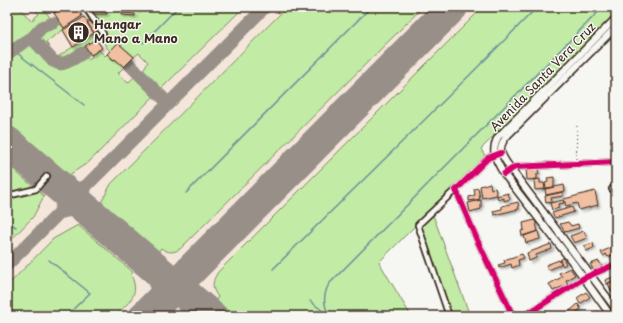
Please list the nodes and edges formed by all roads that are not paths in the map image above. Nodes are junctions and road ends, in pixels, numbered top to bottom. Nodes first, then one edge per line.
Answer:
1 (86, 7) edge
2 (616, 18) edge
3 (616, 27) edge
4 (103, 34) dead end
5 (498, 154) junction
6 (616, 162) edge
7 (511, 169) junction
8 (504, 174) junction
9 (47, 176) dead end
10 (456, 190) junction
11 (7, 196) edge
12 (616, 264) edge
13 (591, 274) junction
14 (584, 278) junction
15 (616, 309) edge
16 (449, 316) edge
17 (513, 316) edge
18 (524, 316) edge
19 (611, 316) edge

1 - 4 street
2 - 5 main road, Avenida Santa Vera Cruz
3 - 5 main road, Avenida Santa Vera Cruz
5 - 7 main road
5 - 8 main road
5 - 10 street
6 - 7 street
7 - 8 street
7 - 13 main road
8 - 14 main road
9 - 11 street
10 - 16 street
10 - 17 street
12 - 13 street
13 - 14 street
13 - 15 main road
14 - 18 street
14 - 19 main road

